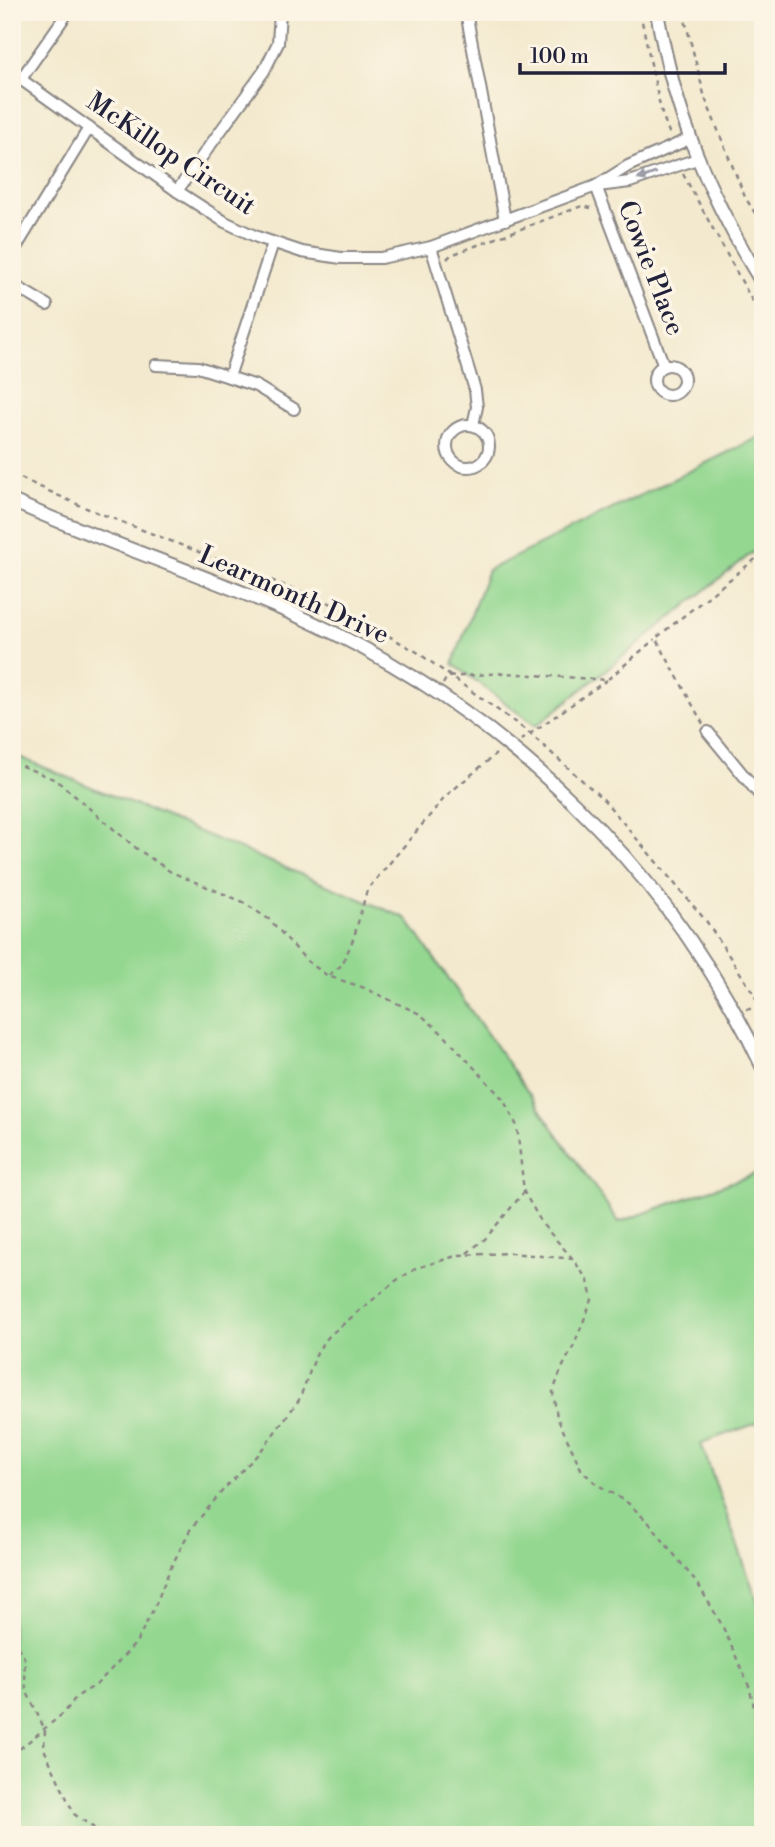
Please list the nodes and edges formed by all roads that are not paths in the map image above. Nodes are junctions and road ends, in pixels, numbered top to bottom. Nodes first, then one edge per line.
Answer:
1 (68, 12) edge
2 (281, 12) edge
3 (466, 12) edge
4 (657, 12) edge
5 (16, 76) edge
6 (89, 128) junction
7 (689, 139) junction
8 (697, 159) junction
9 (596, 186) junction
10 (177, 191) junction
11 (505, 220) junction
12 (273, 243) junction
13 (430, 247) junction
14 (12, 254) edge
15 (12, 284) edge
16 (763, 284) edge
17 (47, 305) dead end
18 (156, 365) dead end
19 (664, 366) dead end
20 (229, 377) junction
21 (294, 410) dead end
22 (473, 425) junction
23 (12, 501) edge
24 (708, 732) road end
25 (763, 799) edge
26 (763, 1068) edge

1 - 5 street
2 - 10 street
3 - 11 street
4 - 7 street
5 - 6 street, McKillop Circuit
6 - 10 street, McKillop Circuit
6 - 14 street
7 - 8 street
7 - 9 street, McKillop Circuit
8 -> 9 street, McKillop Circuit
8 - 16 street
9 - 11 street, McKillop Circuit
9 - 19 street, Cowie Place
10 - 12 street, McKillop Circuit
11 - 13 street, McKillop Circuit
12 - 13 street, McKillop Circuit
12 - 20 street
13 - 22 street
15 - 17 street
18 - 20 street
20 - 21 street
22 - 22 street
23 - 26 street, Learmonth Drive
24 - 25 street

